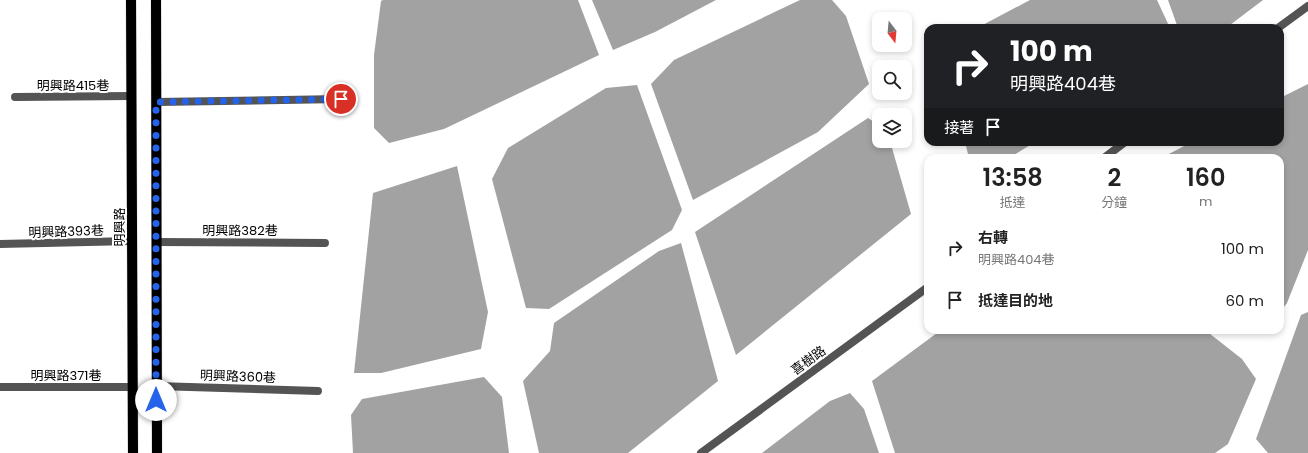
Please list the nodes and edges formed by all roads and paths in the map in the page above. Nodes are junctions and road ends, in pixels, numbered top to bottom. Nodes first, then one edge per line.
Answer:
1 (131, 0) edge
2 (156, 0) edge
3 (1308, 6) edge
4 (1283, 24) edge
5 (132, 96) junction
6 (15, 97) dead end
7 (341, 99) dead end
8 (156, 102) junction
9 (1120, 146) edge
10 (1109, 154) edge
11 (132, 241) junction
12 (156, 242) junction
13 (325, 243) dead end
14 (0, 244) edge
15 (924, 290) edge
16 (156, 386) junction
17 (0, 387) edge
18 (132, 387) junction
19 (318, 391) dead end
20 (133, 453) edge
21 (157, 453) edge
22 (702, 453) edge

1 - 5 main road, 明興路
2 - 8 main road
3 - 4 street
5 - 6 street, 明興路415巷
5 - 11 main road, 明興路
7 - 8 street
8 - 12 main road
9 - 10 street
11 - 14 street, 明興路393巷
11 - 18 main road, 明興路
12 - 13 street, 明興路382巷
12 - 16 main road
15 - 22 street, 喜樹路
16 - 19 street, 明興路360巷
16 - 21 main road
17 - 18 street, 明興路371巷
18 - 20 main road, 明興路

